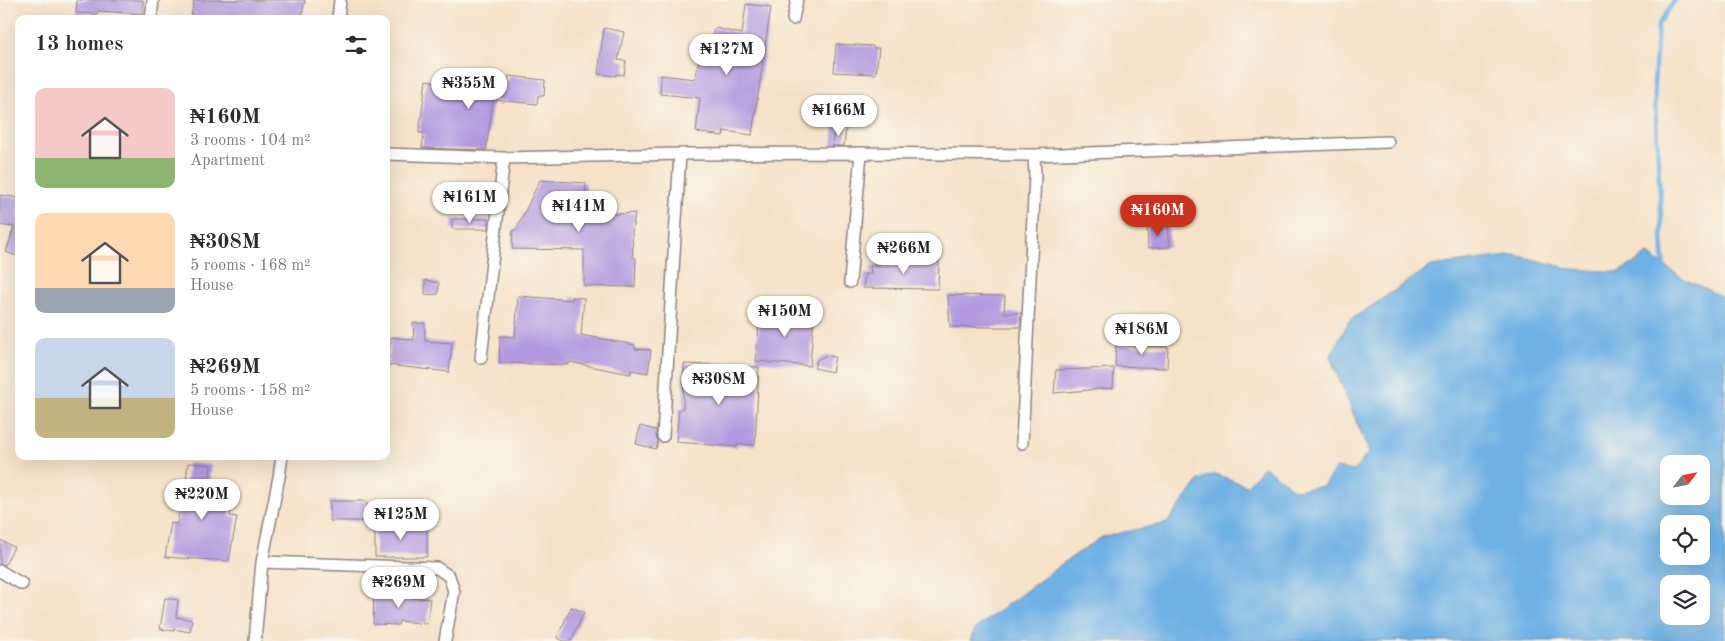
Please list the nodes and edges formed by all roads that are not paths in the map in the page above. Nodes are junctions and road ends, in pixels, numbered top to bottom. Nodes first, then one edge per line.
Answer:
1 (153, 0) edge
2 (340, 0) edge
3 (796, 0) edge
4 (151, 15) edge
5 (338, 15) edge
6 (793, 19) dead end
7 (1388, 142) dead end
8 (861, 153) junction
9 (390, 154) edge
10 (680, 154) junction
11 (1034, 155) junction
12 (504, 158) junction
13 (850, 282) dead end
14 (481, 358) dead end
15 (663, 436) dead end
16 (1022, 443) dead end
17 (281, 460) edge
18 (262, 562) junction
19 (0, 572) edge
20 (22, 584) dead end
21 (255, 641) edge
22 (445, 641) edge

1 - 4 street
2 - 5 street
3 - 6 street
7 - 11 street
8 - 10 street
8 - 11 street
8 - 13 street
9 - 12 street
10 - 12 street
10 - 15 street
11 - 16 street
12 - 14 street
17 - 18 street
18 - 21 street
18 - 22 street
19 - 20 street

